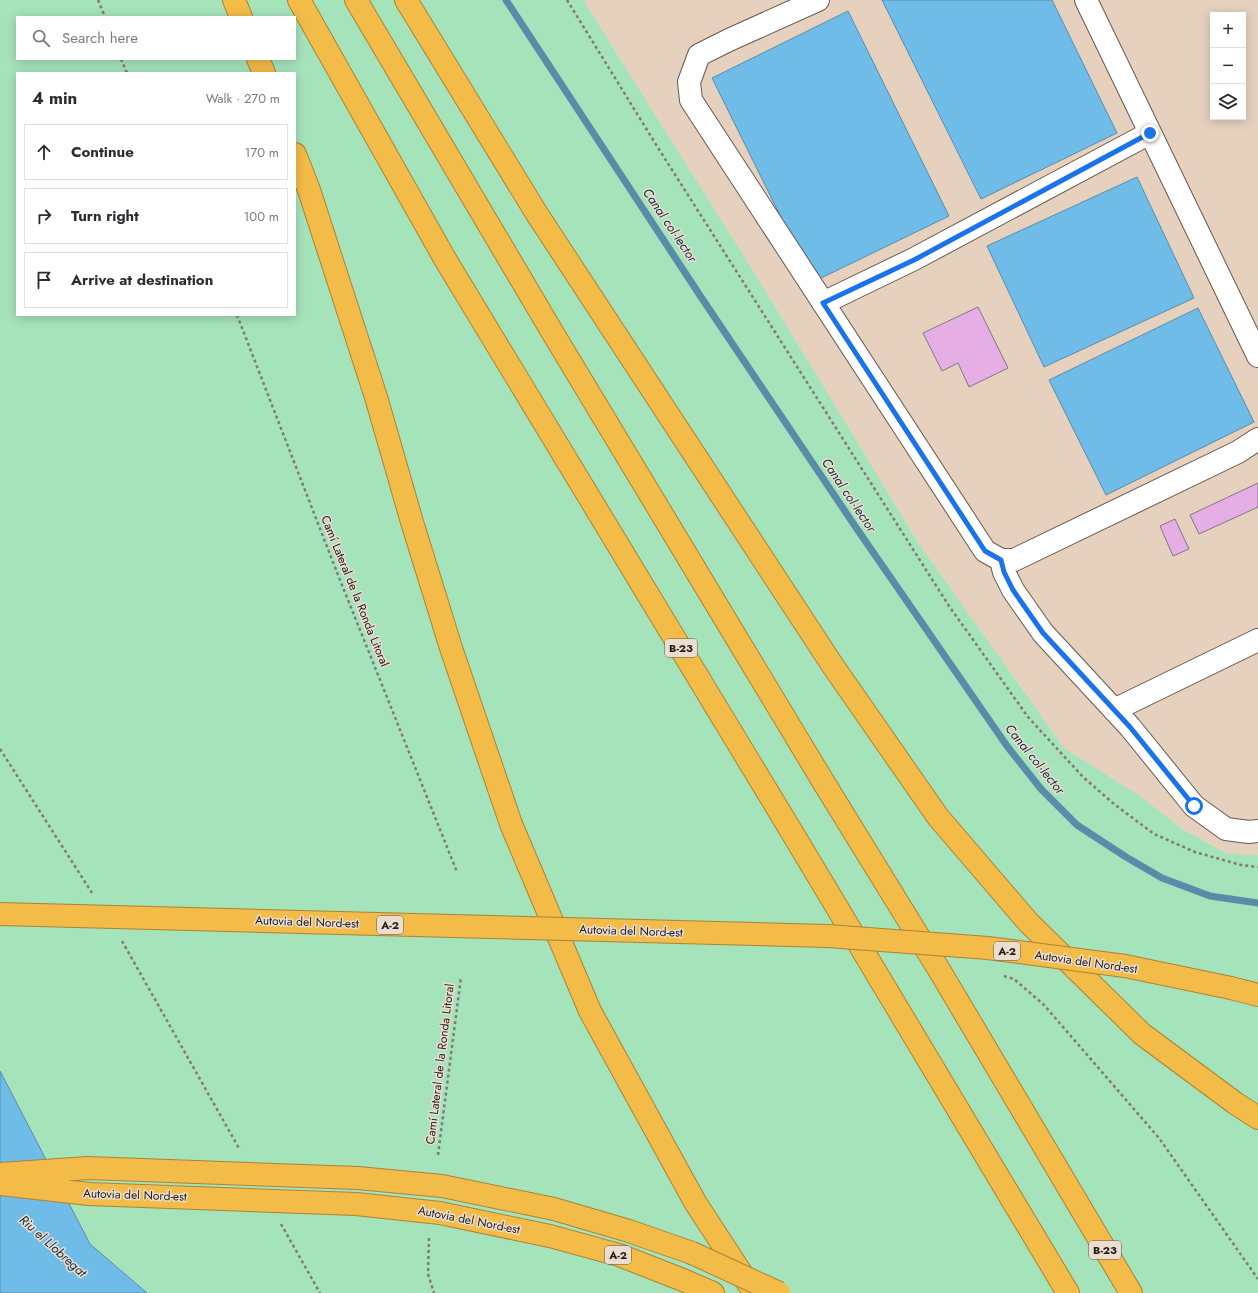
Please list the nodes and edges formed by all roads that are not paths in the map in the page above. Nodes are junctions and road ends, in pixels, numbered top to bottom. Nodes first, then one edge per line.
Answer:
1 (234, 0) edge
2 (298, 0) edge
3 (356, 0) edge
4 (406, 0) edge
5 (818, 0) edge
6 (1086, 0) edge
7 (241, 16) edge
8 (258, 60) edge
9 (264, 72) edge
10 (1150, 133) junction
11 (296, 157) edge
12 (823, 303) junction
13 (1258, 356) edge
14 (1258, 439) edge
15 (1001, 560) junction
16 (1258, 640) edge
17 (1114, 710) junction
18 (1258, 831) edge
19 (0, 914) edge
20 (1258, 995) edge
21 (1258, 1118) edge
22 (0, 1174) edge
23 (0, 1184) edge
24 (713, 1293) edge
25 (754, 1293) edge
26 (779, 1293) edge
27 (1068, 1293) edge
28 (1131, 1293) edge

1 - 7 highway
2 - 27 highway, B-23
3 - 28 highway, B-23
4 - 21 highway
5 - 12 lane
6 - 10 lane
8 - 9 highway
10 - 12 lane
10 - 13 lane
11 - 25 highway
12 - 15 lane
14 - 15 lane
15 - 17 lane
16 - 17 lane
17 - 18 lane
19 - 20 highway, Autovia del Nord-est / A-2, bridge
22 - 26 highway, bridge
23 - 24 highway, Autovia del Nord-est / A-2, bridge

